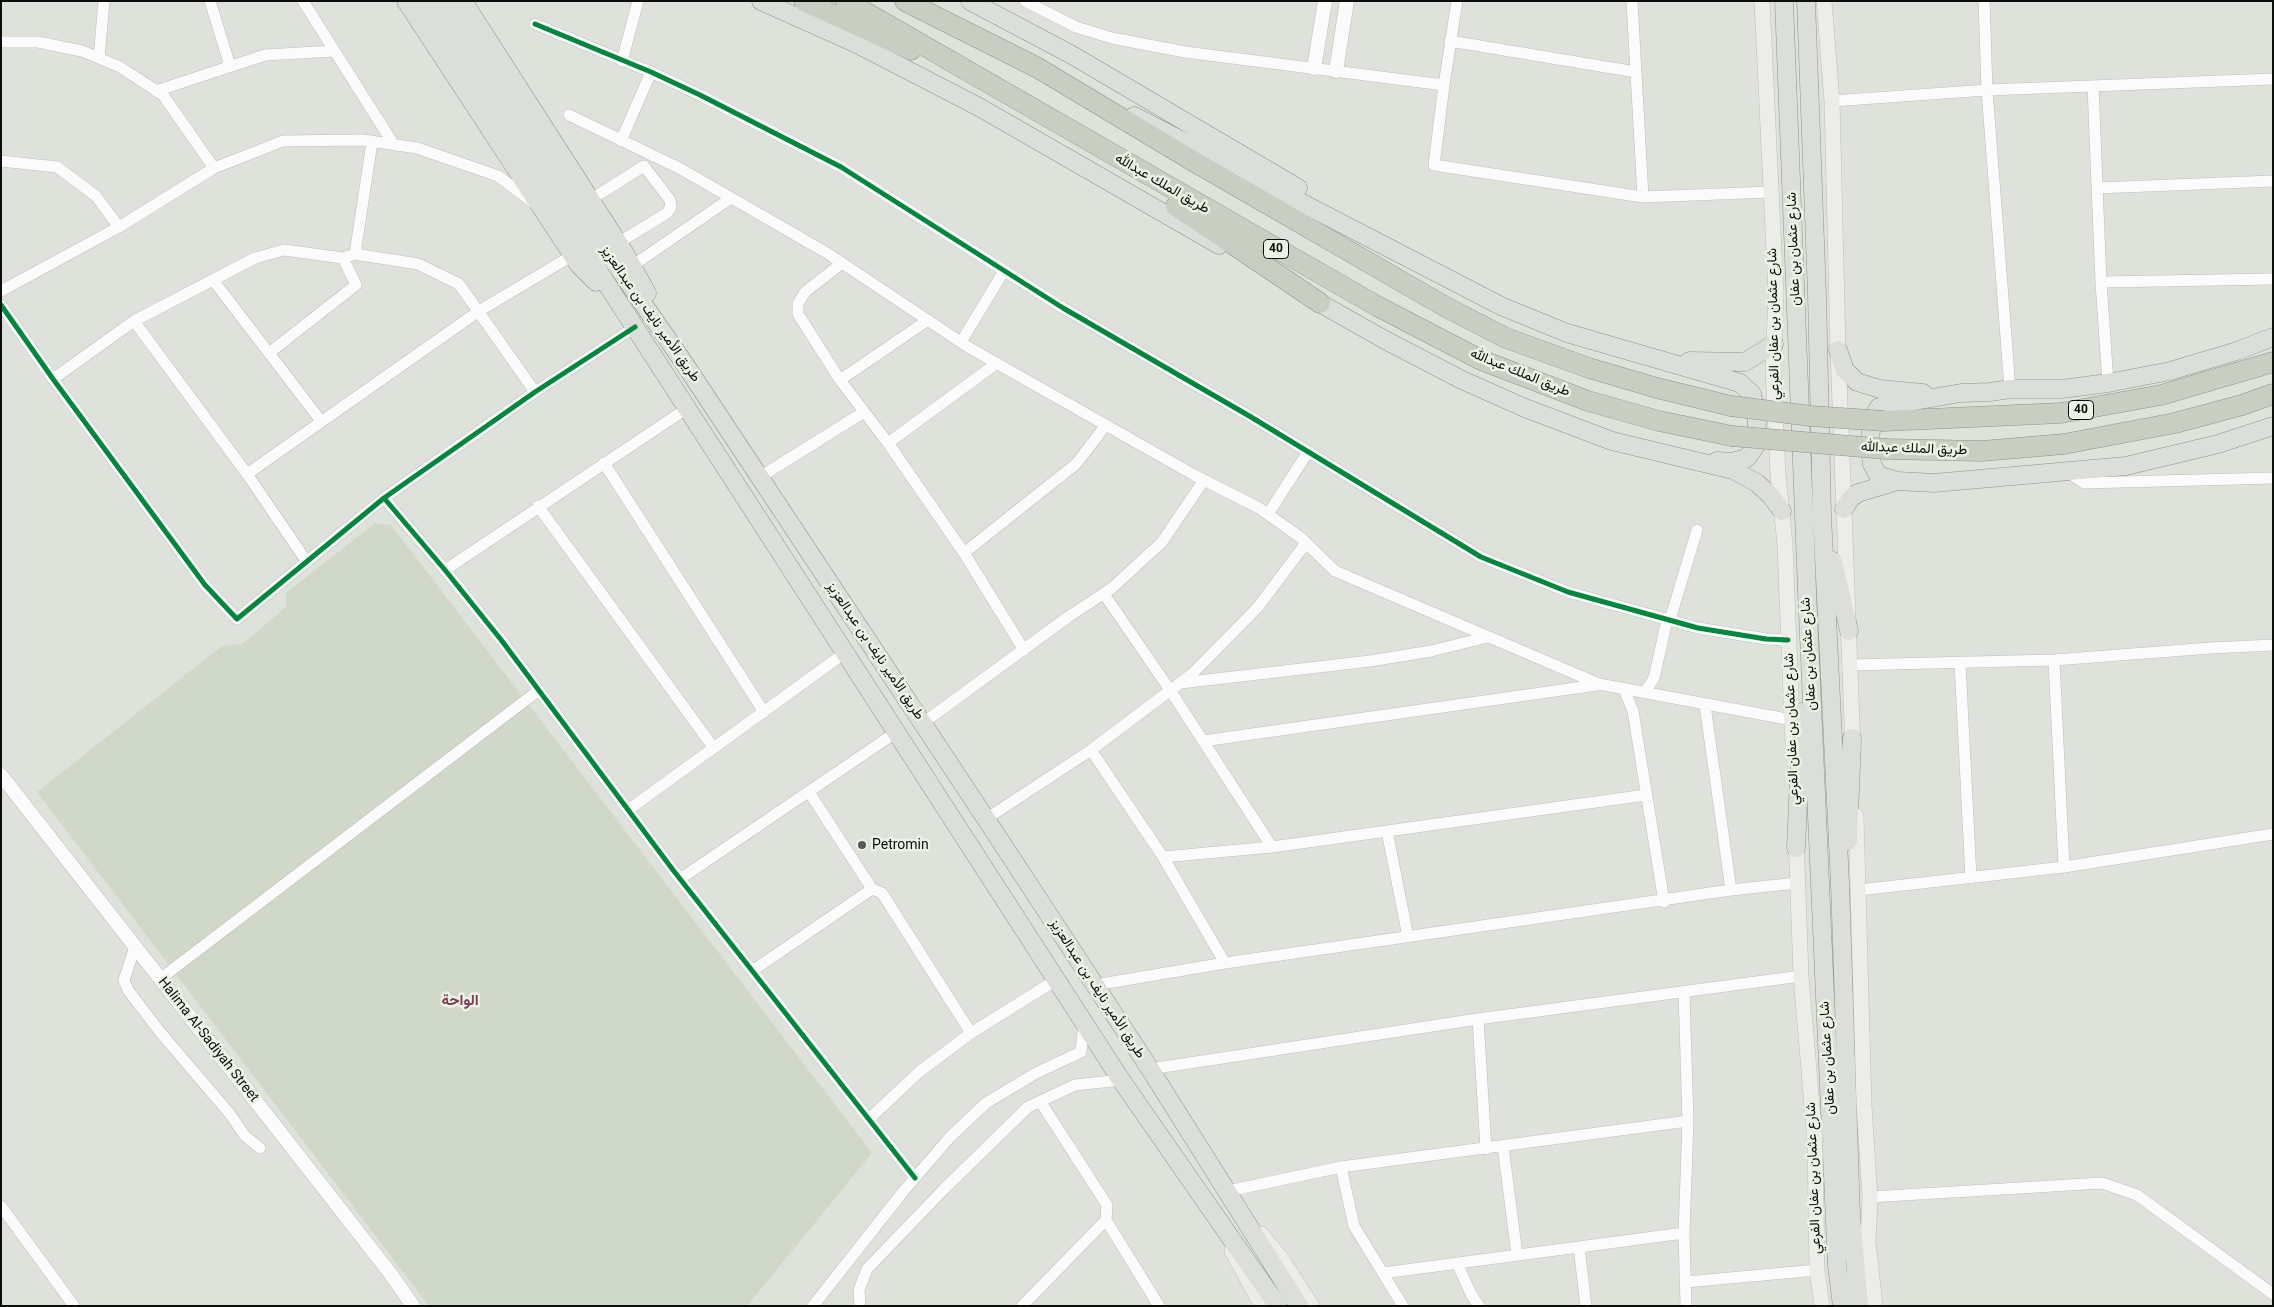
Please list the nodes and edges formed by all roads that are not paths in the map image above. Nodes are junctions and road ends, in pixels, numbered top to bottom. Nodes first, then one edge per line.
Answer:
1 (104, 1) edge
2 (210, 1) edge
3 (303, 1) edge
4 (406, 1) edge
5 (443, 1) edge
6 (638, 1) edge
7 (761, 1) edge
8 (804, 1) edge
9 (846, 1) edge
10 (905, 1) edge
11 (929, 1) edge
12 (970, 1) edge
13 (1025, 1) edge
14 (1324, 1) edge
15 (1347, 1) edge
16 (1457, 1) edge
17 (1632, 1) edge
18 (1762, 1) edge
19 (1784, 1) edge
20 (1806, 1) edge
21 (1824, 1) edge
22 (1984, 1) edge
23 (424, 2) edge
24 (464, 6) edge
25 (535, 24) dead end
26 (1450, 41) junction
27 (1, 42) edge
28 (334, 50) junction
29 (99, 58) junction
30 (622, 61) junction
31 (230, 66) junction
32 (1038, 68) junction
33 (1314, 68) junction
34 (1336, 71) junction
35 (650, 72) junction
36 (1636, 72) junction
37 (2273, 79) edge
38 (1444, 85) junction
39 (2093, 86) junction
40 (156, 90) junction
41 (1988, 90) junction
42 (1017, 99) junction
43 (1832, 101) junction
44 (569, 115) dead end
45 (621, 141) junction
46 (372, 142) junction
47 (394, 145) junction
48 (1, 161) edge
49 (214, 168) junction
50 (2273, 181) edge
51 (2097, 188) junction
52 (1770, 192) junction
53 (1643, 197) junction
54 (731, 198) junction
55 (590, 200) junction
56 (544, 210) junction
57 (119, 227) junction
58 (618, 243) junction
59 (355, 254) junction
60 (573, 255) junction
61 (343, 258) junction
62 (842, 263) junction
63 (632, 266) junction
64 (1004, 271) junction
65 (2273, 279) edge
66 (213, 280) junction
67 (2101, 282) junction
68 (1470, 290) junction
69 (1, 291) edge
70 (1320, 303) junction
71 (1, 305) edge
72 (624, 310) junction
73 (479, 311) junction
74 (928, 320) junction
75 (134, 321) junction
76 (635, 327) junction
77 (2273, 338) edge
78 (961, 342) junction
79 (1774, 344) junction
80 (1838, 350) junction
81 (269, 353) junction
82 (1659, 359) junction
83 (682, 360) junction
84 (2273, 362) edge
85 (997, 363) junction
86 (53, 379) junction
87 (840, 380) junction
88 (2108, 383) junction
89 (2010, 389) junction
90 (535, 392) junction
91 (1961, 393) junction
92 (2273, 394) edge
93 (686, 408) junction
94 (864, 412) junction
95 (321, 421) junction
96 (1106, 425) junction
97 (2273, 426) edge
98 (888, 443) junction
99 (1308, 452) junction
100 (1676, 457) junction
101 (604, 463) junction
102 (2067, 472) junction
103 (247, 474) junction
104 (760, 477) junction
105 (2273, 478) edge
106 (1204, 480) junction
107 (1898, 481) junction
108 (384, 498) junction
109 (538, 506) junction
110 (1844, 509) junction
111 (1782, 511) junction
112 (1268, 514) junction
113 (1822, 515) junction
114 (1697, 530) dead end
115 (1306, 543) junction
116 (964, 553) junction
117 (307, 562) junction
118 (446, 570) junction
119 (1807, 591) junction
120 (1104, 594) junction
121 (1668, 620) junction
122 (1849, 631) junction
123 (1488, 637) junction
124 (1788, 640) junction
125 (2273, 645) edge
126 (1024, 650) junction
127 (846, 652) junction
128 (2054, 660) junction
129 (1960, 663) junction
130 (1850, 665) junction
131 (1599, 684) junction
132 (1175, 686) junction
133 (1624, 688) junction
134 (539, 690) junction
135 (1645, 692) junction
136 (1705, 705) junction
137 (764, 712) junction
138 (1792, 720) junction
139 (923, 723) junction
140 (898, 731) junction
141 (1852, 738) junction
142 (1204, 742) junction
143 (713, 747) junction
144 (1091, 750) junction
145 (3, 780) edge
146 (809, 792) junction
147 (1646, 795) junction
148 (628, 810) junction
149 (986, 819) junction
150 (1387, 831) junction
151 (2273, 834) edge
152 (1272, 848) junction
153 (1796, 848) junction
154 (1163, 857) junction
155 (2064, 867) junction
156 (1971, 878) junction
157 (680, 879) junction
158 (1797, 883) junction
159 (872, 889) junction
160 (1731, 890) junction
161 (1859, 890) junction
162 (1664, 902) junction
163 (1408, 937) junction
164 (135, 947) junction
165 (1225, 963) junction
166 (752, 971) junction
167 (1842, 972) junction
168 (1801, 976) junction
169 (160, 979) junction
170 (1056, 980) junction
171 (1095, 985) junction
172 (1684, 992) junction
173 (1478, 1019) junction
174 (1084, 1022) junction
175 (971, 1033) junction
176 (1150, 1070) junction
177 (1121, 1080) junction
178 (1040, 1101) junction
179 (869, 1119) junction
180 (1688, 1121) junction
181 (1503, 1146) junction
182 (260, 1148) dead end
183 (1486, 1149) junction
184 (1341, 1167) junction
185 (915, 1178) junction
186 (1228, 1191) junction
187 (1870, 1197) junction
188 (1206, 1203) junction
189 (1, 1206) edge
190 (1106, 1220) junction
191 (1684, 1233) junction
192 (1579, 1247) junction
193 (1517, 1255) junction
194 (1457, 1263) junction
195 (1817, 1270) junction
196 (1383, 1273) junction
197 (1686, 1282) junction
198 (2273, 1294) edge
199 (74, 1306) edge
200 (413, 1306) edge
201 (813, 1306) edge
202 (860, 1306) edge
203 (1022, 1306) edge
204 (1159, 1306) edge
205 (1262, 1306) edge
206 (1278, 1306) edge
207 (1300, 1306) edge
208 (1312, 1306) edge
209 (1403, 1306) edge
210 (1479, 1306) edge
211 (1586, 1306) edge
212 (1686, 1306) edge
213 (1822, 1306) edge
214 (1842, 1306) edge
215 (1859, 1306) edge
216 (1875, 1306) edge

1 - 29 street
2 - 31 street
3 - 28 street
4 - 56 main road
5 - 83 main road, طريق الأمير نايف بن عبدالعزيز
6 - 30 street
7 - 70 main road
8 - 42 highway
9 - 42 highway, طريق الملك عبدالله / 40
10 - 32 highway, طريق الملك عبدالله / 40
11 - 32 highway
12 - 68 main road
13 - 33 street
14 - 33 street
15 - 34 street
16 - 26 street
17 - 36 street
18 - 52 main road, شارع عثمان بن عفان الفرعي
19 - 119 main road, شارع عثمان بن عفان
20 - 113 main road, شارع عثمان بن عفان
21 - 43 main road
22 - 41 street
23 - 72 main road, طريق الأمير نايف بن عبدالعزيز
24 - 55 main road
25 - 30 street
26 - 36 street
26 - 38 street
27 - 29 street
28 - 31 street
28 - 47 street
29 - 40 street
30 - 35 street
31 - 40 street
32 - 68 main road
32 - 84 highway, طريق الملك عبدالله / 40, bridge
33 - 34 street
34 - 38 street
35 - 45 street
35 - 64 street
36 - 53 street
37 - 39 street
38 - 53 street
39 - 41 street
39 - 51 street
40 - 49 street
41 - 43 street
41 - 89 street
42 - 70 highway
42 - 92 highway, طريق الملك عبدالله / 40, bridge
43 - 80 main road
44 - 45 street
45 - 54 street
46 - 47 street
46 - 49 street
46 - 59 street
47 - 56 street
48 - 57 street
49 - 57 street
50 - 51 street
51 - 67 street
52 - 53 street
52 - 79 main road, شارع عثمان بن عفان الفرعي
54 - 62 street
54 - 63 street
55 - 58 main road
55 - 58 street
56 - 60 main road
57 - 69 street
58 - 63 main road
59 - 61 street
59 - 73 street
60 - 72 main road
60 - 73 street
61 - 66 street
61 - 81 street
62 - 74 street
62 - 87 street
63 - 83 main road
64 - 78 street
64 - 99 street
65 - 67 street
66 - 75 street
66 - 81 street
67 - 88 street
68 - 82 main road
70 - 100 main road
71 - 86 street
72 - 76 main road, طريق الأمير نايف بن عبدالعزيز
73 - 90 street
73 - 95 street
74 - 78 street
74 - 87 street
75 - 86 street
75 - 103 street
76 - 90 street
76 - 93 main road, طريق الأمير نايف بن عبدالعزيز
77 - 88 main road
78 - 85 street
79 - 82 main road
79 - 111 main road, شارع عثمان بن عفان الفرعي
80 - 91 main road
80 - 110 main road
81 - 95 street
82 - 100 main road
83 - 104 main road, طريق الأمير نايف بن عبدالعزيز
85 - 96 street
85 - 98 street
86 - 117 street
87 - 94 street
88 - 89 main road
89 - 91 main road
90 - 108 street
91 - 107 main road
93 - 101 street
93 - 127 main road, طريق الأمير نايف بن عبدالعزيز
94 - 98 street
94 - 104 street
95 - 103 street
96 - 106 street
96 - 116 street
97 - 102 main road
98 - 116 street
99 - 112 street
99 - 121 street
100 - 111 main road
101 - 109 street
101 - 137 street
102 - 105 street
102 - 107 main road
103 - 117 street
104 - 139 main road, طريق الأمير نايف بن عبدالعزيز
106 - 112 street
106 - 120 street
107 - 110 main road
108 - 117 street
108 - 118 street
109 - 118 street
109 - 143 street
110 - 122 main road
111 - 124 main road, شارع عثمان بن عفان الفرعي
112 - 115 street
113 - 122 main road
113 - 167 main road, شارع عثمان بن عفان
114 - 121 street
115 - 123 street
115 - 132 street
116 - 126 street
118 - 134 street
119 - 153 main road
119 - 214 main road, شارع عثمان بن عفان
120 - 126 street
120 - 132 street
121 - 124 street
121 - 135 street
122 - 130 main road
123 - 131 street
123 - 132 street
124 - 138 main road, شارع عثمان بن عفان الفرعي
125 - 128 street
126 - 139 street
127 - 137 street
127 - 140 main road, طريق الأمير نايف بن عبدالعزيز
128 - 129 street
128 - 155 street
129 - 130 street
129 - 156 street
130 - 141 main road
131 - 133 street
131 - 142 street
132 - 142 street
132 - 144 street
133 - 135 street
133 - 147 street
134 - 148 street
134 - 169 street
135 - 136 street
136 - 138 street
136 - 160 street
137 - 143 street
138 - 153 main road, شارع عثمان بن عفان الفرعي
139 - 149 main road, طريق الأمير نايف بن عبدالعزيز
140 - 146 street
140 - 170 main road, طريق الأمير نايف بن عبدالعزيز
141 - 161 main road
141 - 167 main road
142 - 152 street
143 - 148 street
144 - 149 street
144 - 154 street
145 - 164 street, Halima Al-Sadiyah Street
146 - 157 street
146 - 159 street
147 - 150 street
147 - 162 street
148 - 157 street
149 - 171 main road, طريق الأمير نايف بن عبدالعزيز
150 - 152 street
150 - 163 street
151 - 155 street
152 - 154 street
153 - 158 main road, شارع عثمان بن عفان الفرعي
154 - 165 street
155 - 156 street
156 - 161 street
157 - 166 street
158 - 160 street
158 - 168 main road, شارع عثمان بن عفان الفرعي
159 - 166 street
159 - 175 street
160 - 162 street
161 - 187 main road
162 - 163 street
163 - 165 street
164 - 169 street, Halima Al-Sadiyah Street
164 - 182 street
165 - 171 street
166 - 179 street
167 - 215 main road, شارع عثمان بن عفان
168 - 172 street
168 - 195 main road, شارع عثمان بن عفان الفرعي
169 - 200 street, Halima Al-Sadiyah Street
170 - 174 main road, طريق الأمير نايف بن عبدالعزيز
170 - 175 street
171 - 176 main road, طريق الأمير نايف بن عبدالعزيز
172 - 173 street
172 - 180 street
173 - 176 street
173 - 183 street
174 - 177 main road, طريق الأمير نايف بن عبدالعزيز
174 - 185 street
175 - 179 street
176 - 186 main road, طريق الأمير نايف بن عبدالعزيز
177 - 178 street
177 - 188 main road, طريق الأمير نايف بن عبدالعزيز
178 - 190 street
178 - 202 street
179 - 185 street
180 - 181 street
180 - 191 street
181 - 183 street
181 - 193 street
183 - 184 street
184 - 186 street
184 - 196 street
185 - 201 street
186 - 207 main road, طريق الأمير نايف بن عبدالعزيز
186 - 208 main road
187 - 198 street
187 - 216 main road
188 - 205 main road
188 - 206 main road, طريق الأمير نايف بن عبدالعزيز
189 - 199 street
190 - 203 street
190 - 204 street
191 - 192 street
191 - 197 street
192 - 193 street
192 - 211 street
193 - 194 street
194 - 196 street
194 - 210 street
195 - 197 street
195 - 213 main road, شارع عثمان بن عفان الفرعي
196 - 209 street
197 - 212 street

